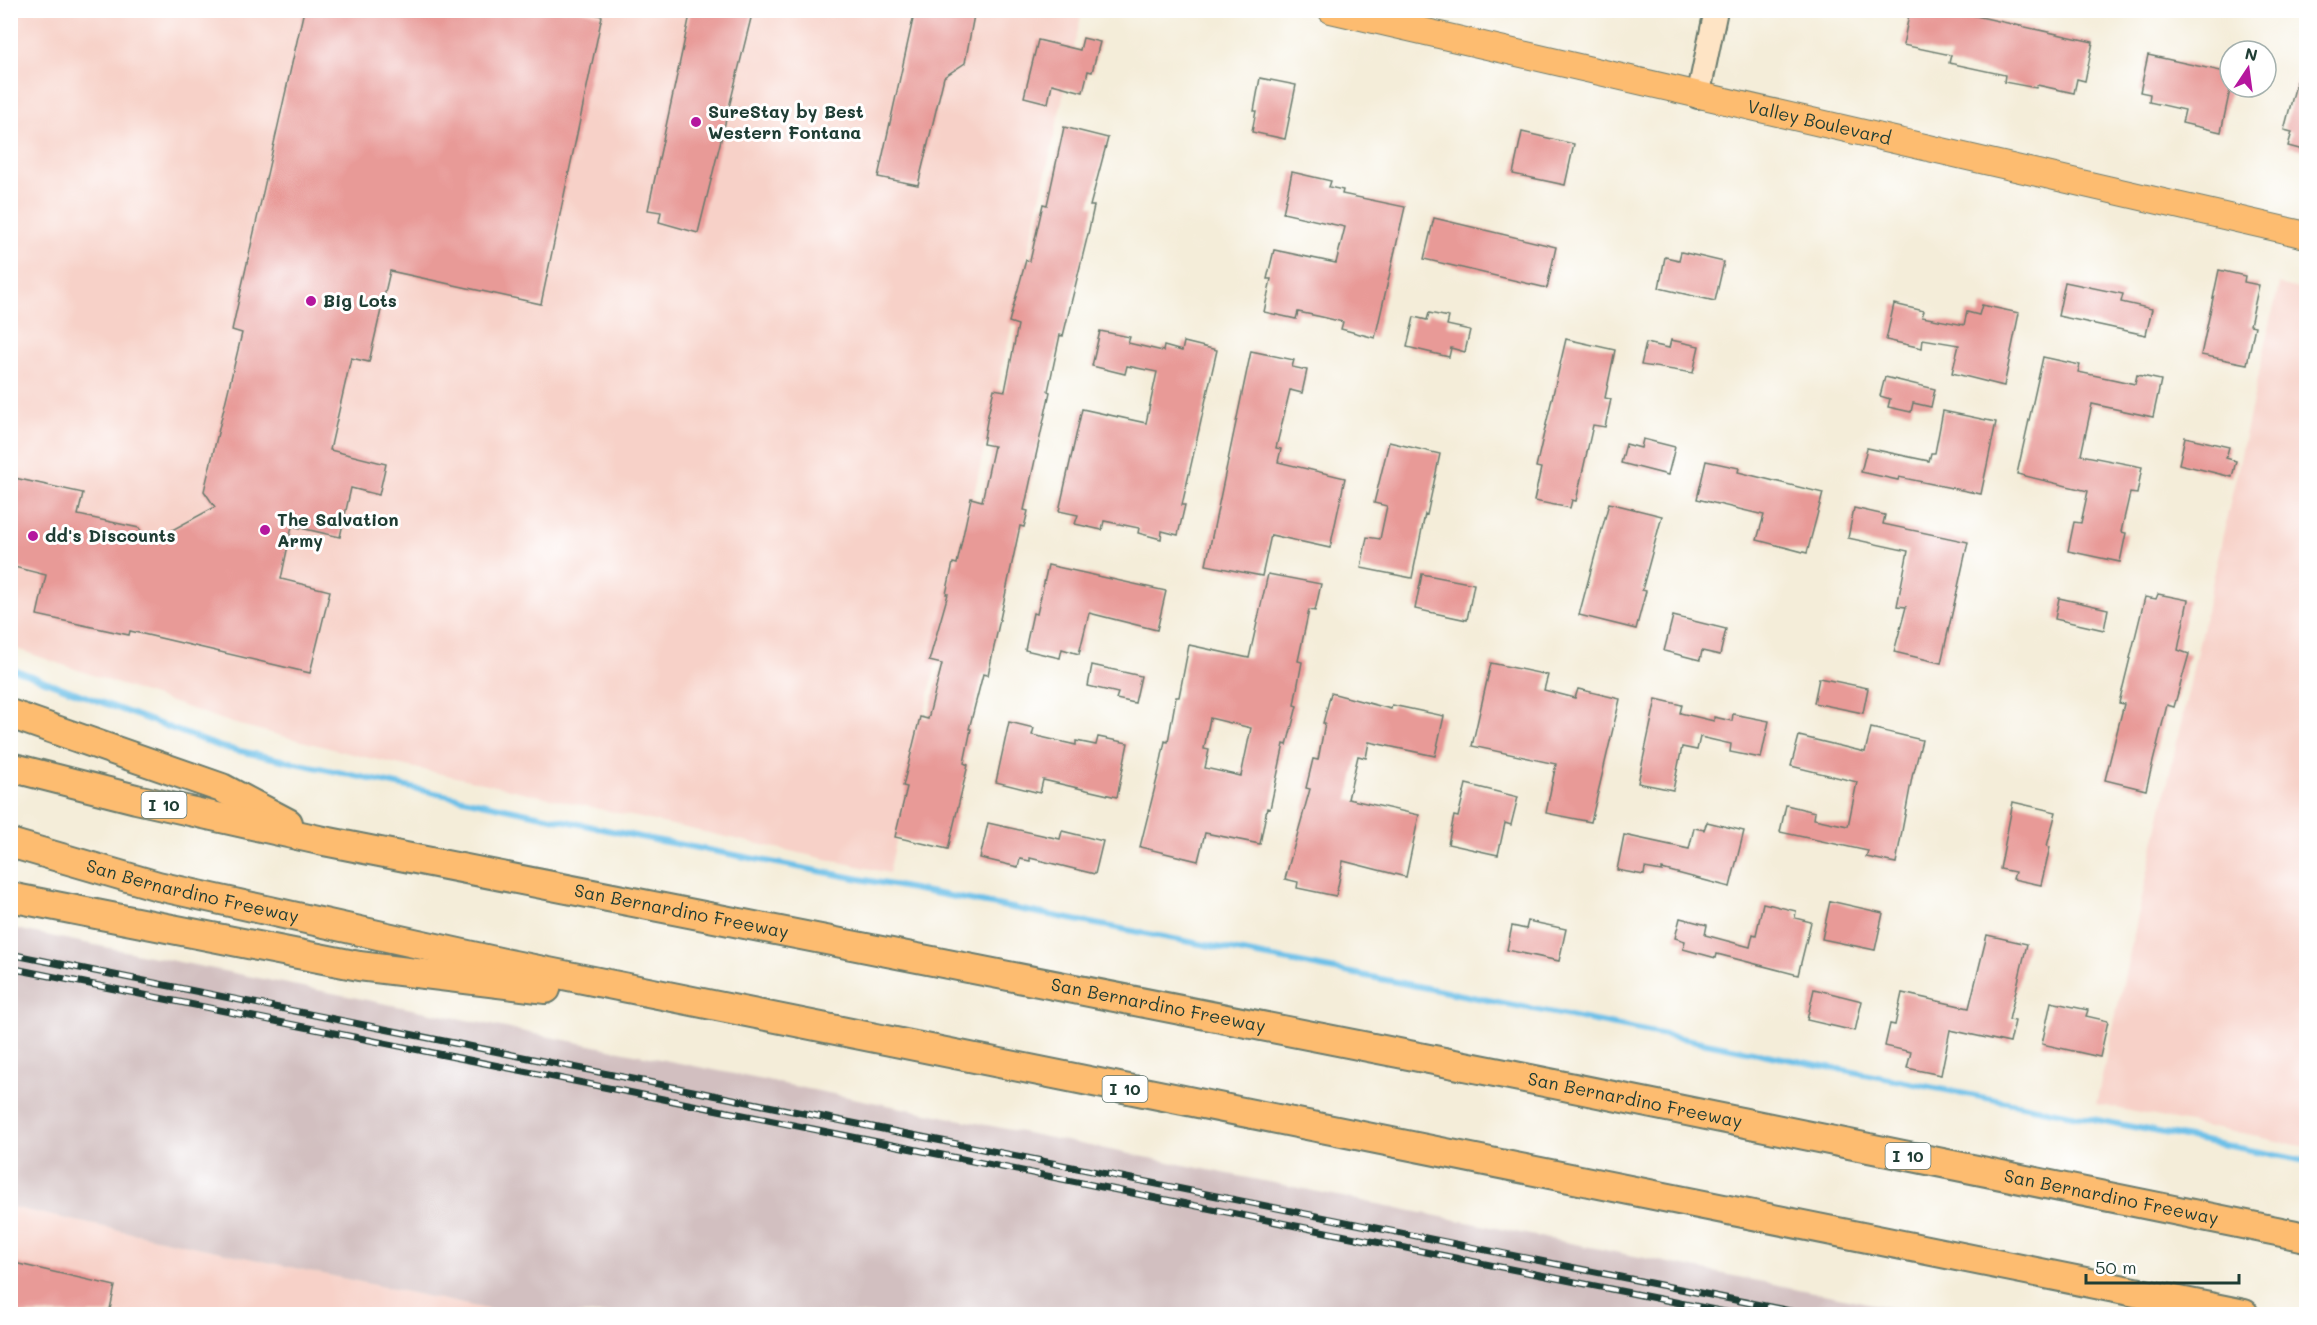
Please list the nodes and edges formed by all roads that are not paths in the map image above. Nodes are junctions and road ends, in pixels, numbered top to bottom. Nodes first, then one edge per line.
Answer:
1 (1331, 10) edge
2 (1716, 10) edge
3 (1698, 97) junction
4 (2307, 236) edge
5 (10, 714) edge
6 (10, 767) edge
7 (319, 840) junction
8 (10, 843) edge
9 (10, 897) edge
10 (765, 1016) junction
11 (2307, 1237) edge
12 (2244, 1314) edge

1 - 3 main road, Valley Boulevard
2 - 3 street
3 - 4 main road, Valley Boulevard
5 - 7 highway
6 - 7 highway, San Bernardino Freeway / I 10
7 - 11 highway, San Bernardino Freeway / I 10
8 - 10 highway, San Bernardino Freeway / I 10
9 - 10 highway
10 - 12 highway, San Bernardino Freeway / I 10

